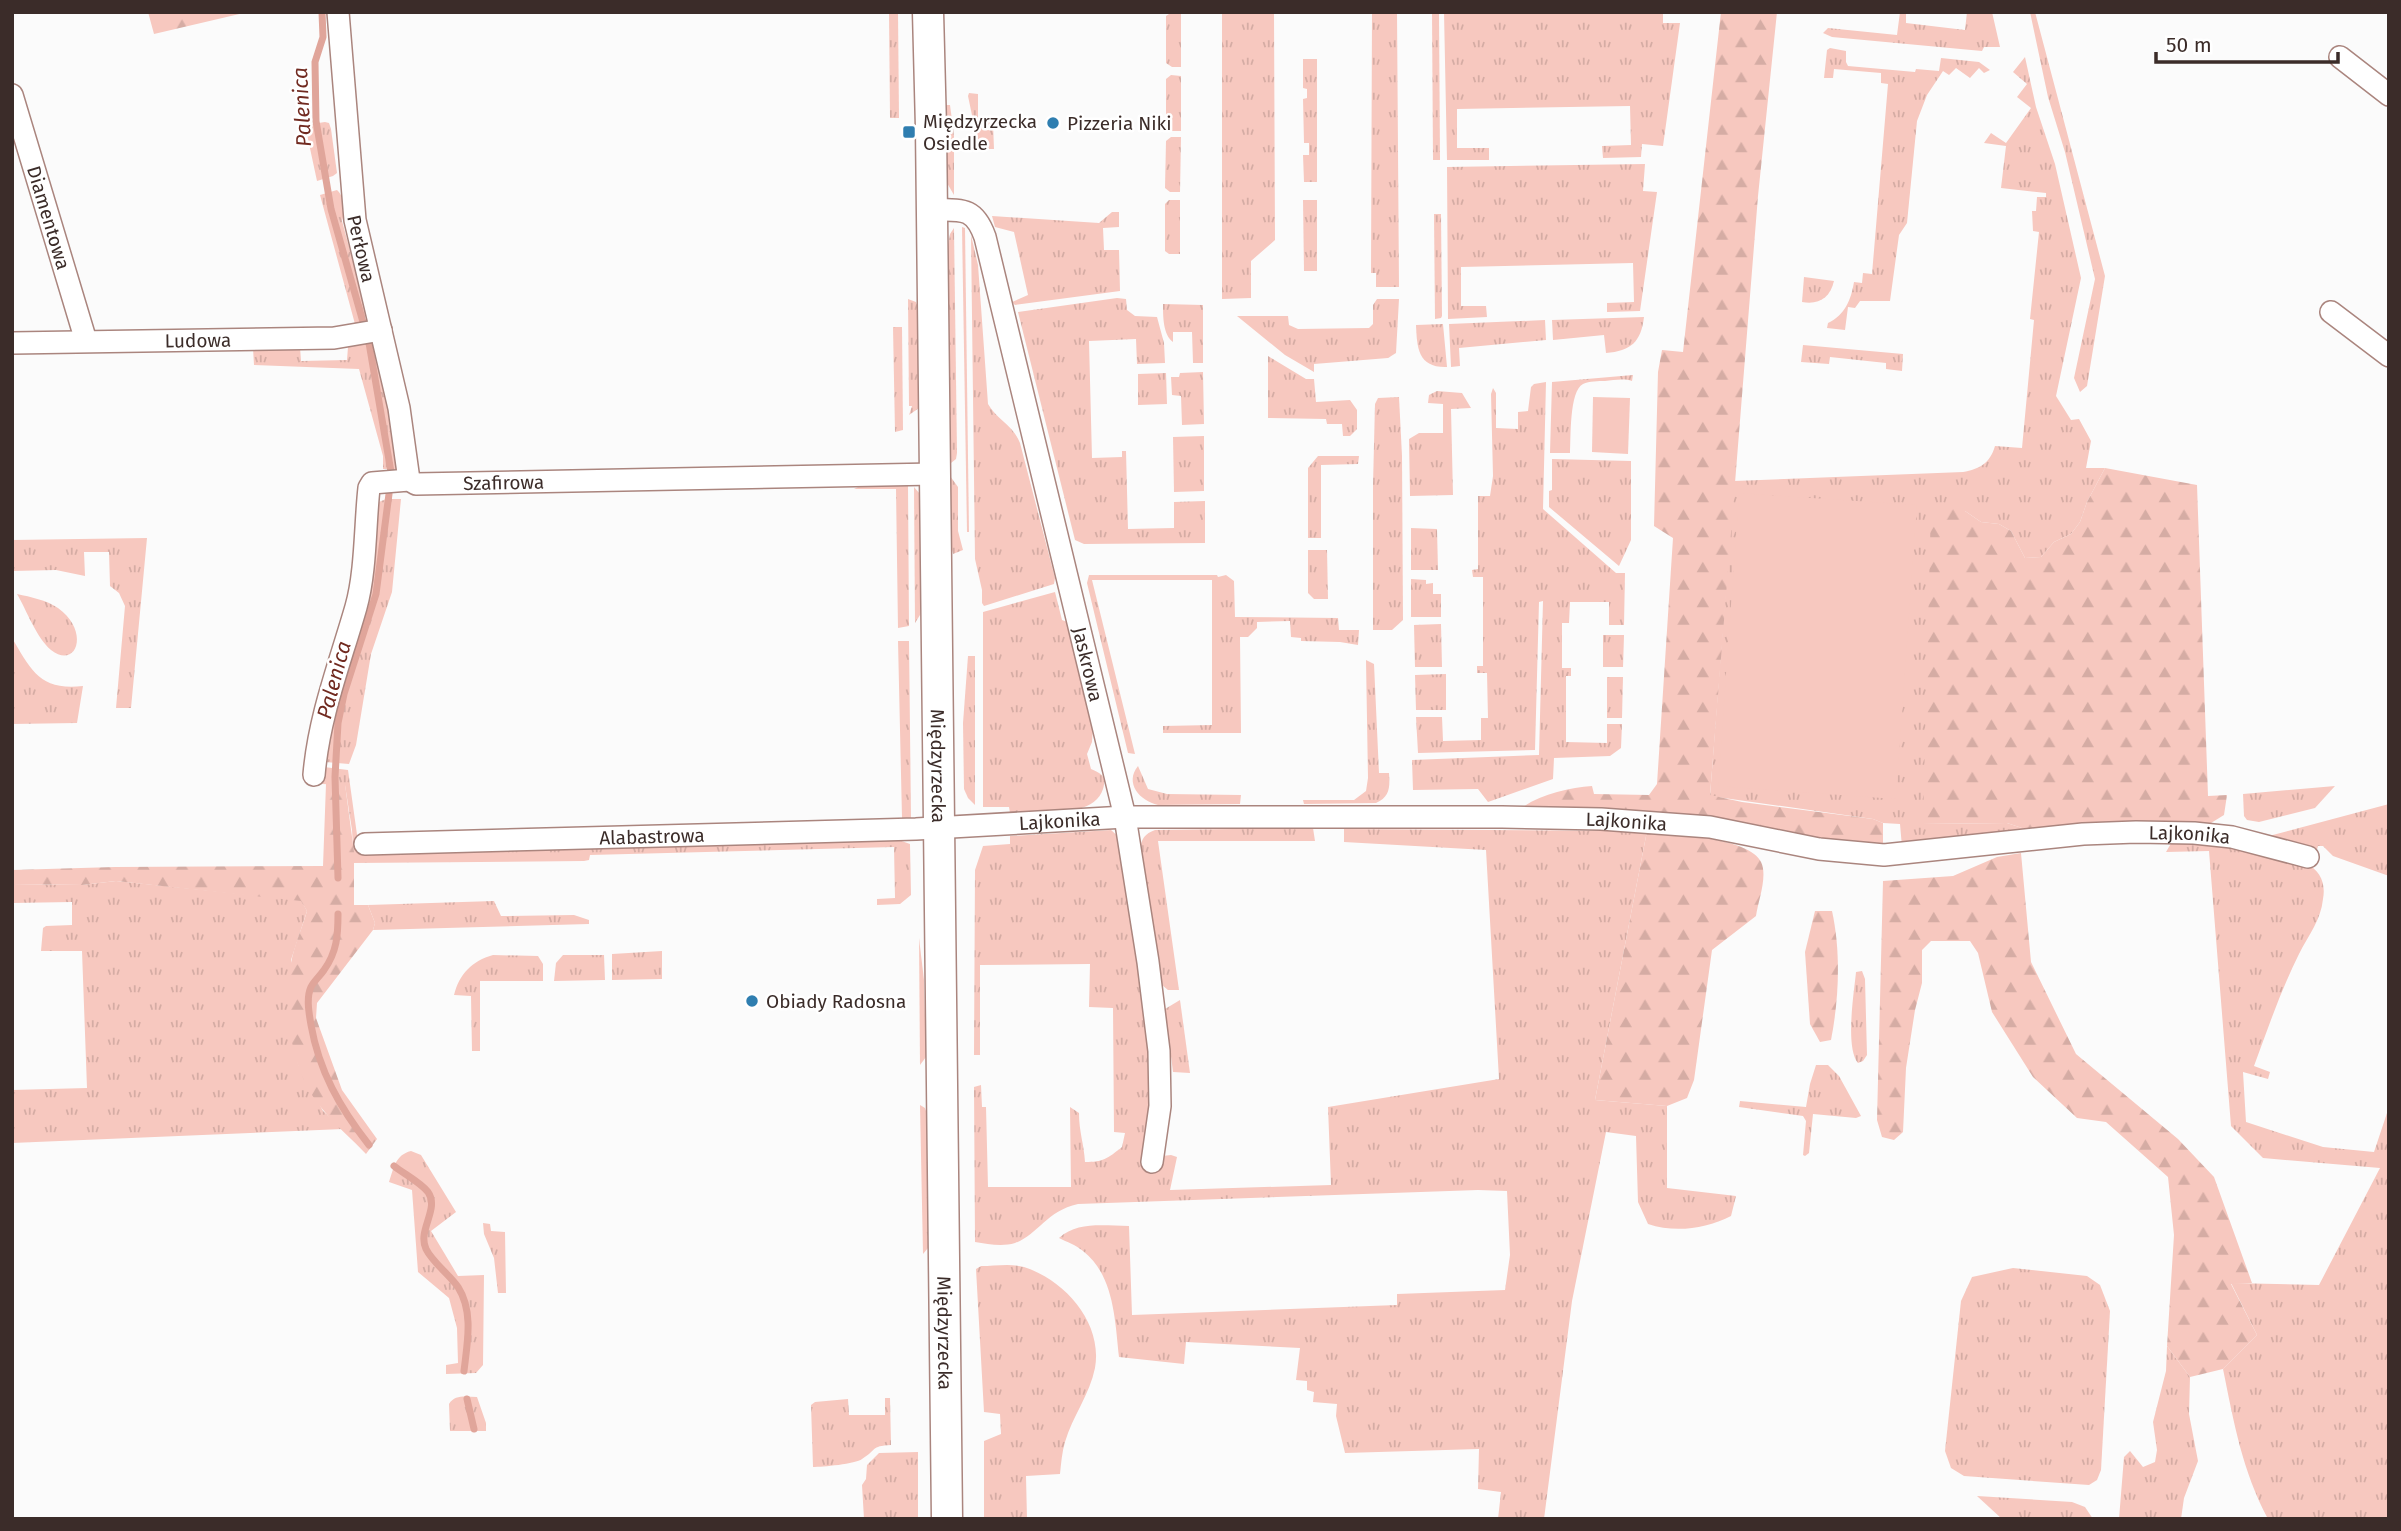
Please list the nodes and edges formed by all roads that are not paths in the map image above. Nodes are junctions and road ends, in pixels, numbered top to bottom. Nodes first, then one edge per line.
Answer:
1 (338, 12) edge
2 (928, 12) edge
3 (2340, 57) dead end
4 (12, 95) edge
5 (2389, 95) edge
6 (932, 210) junction
7 (2331, 312) dead end
8 (381, 330) junction
9 (86, 341) junction
10 (12, 343) edge
11 (2389, 356) edge
12 (935, 474) junction
13 (409, 480) junction
14 (314, 775) dead end
15 (1125, 817) junction
16 (939, 828) junction
17 (365, 844) dead end
18 (2308, 858) dead end
19 (1153, 1162) dead end
20 (947, 1519) edge

1 - 8 street, Perłowa
2 - 6 main road, Międzyrzecka
3 - 5 street
4 - 9 street, Diamentowa
6 - 12 main road, Międzyrzecka
6 - 15 street, Jaskrowa
7 - 11 street
8 - 9 street, Ludowa
8 - 13 street, Perłowa
9 - 10 street, Ludowa
12 - 13 street, Szafirowa
12 - 16 main road, Międzyrzecka
13 - 14 street, Szafirowa
15 - 16 street, Lajkonika
15 - 18 street, Lajkonika
15 - 19 street, Jaskrowa
16 - 17 street, Alabastrowa
16 - 20 main road, Międzyrzecka

